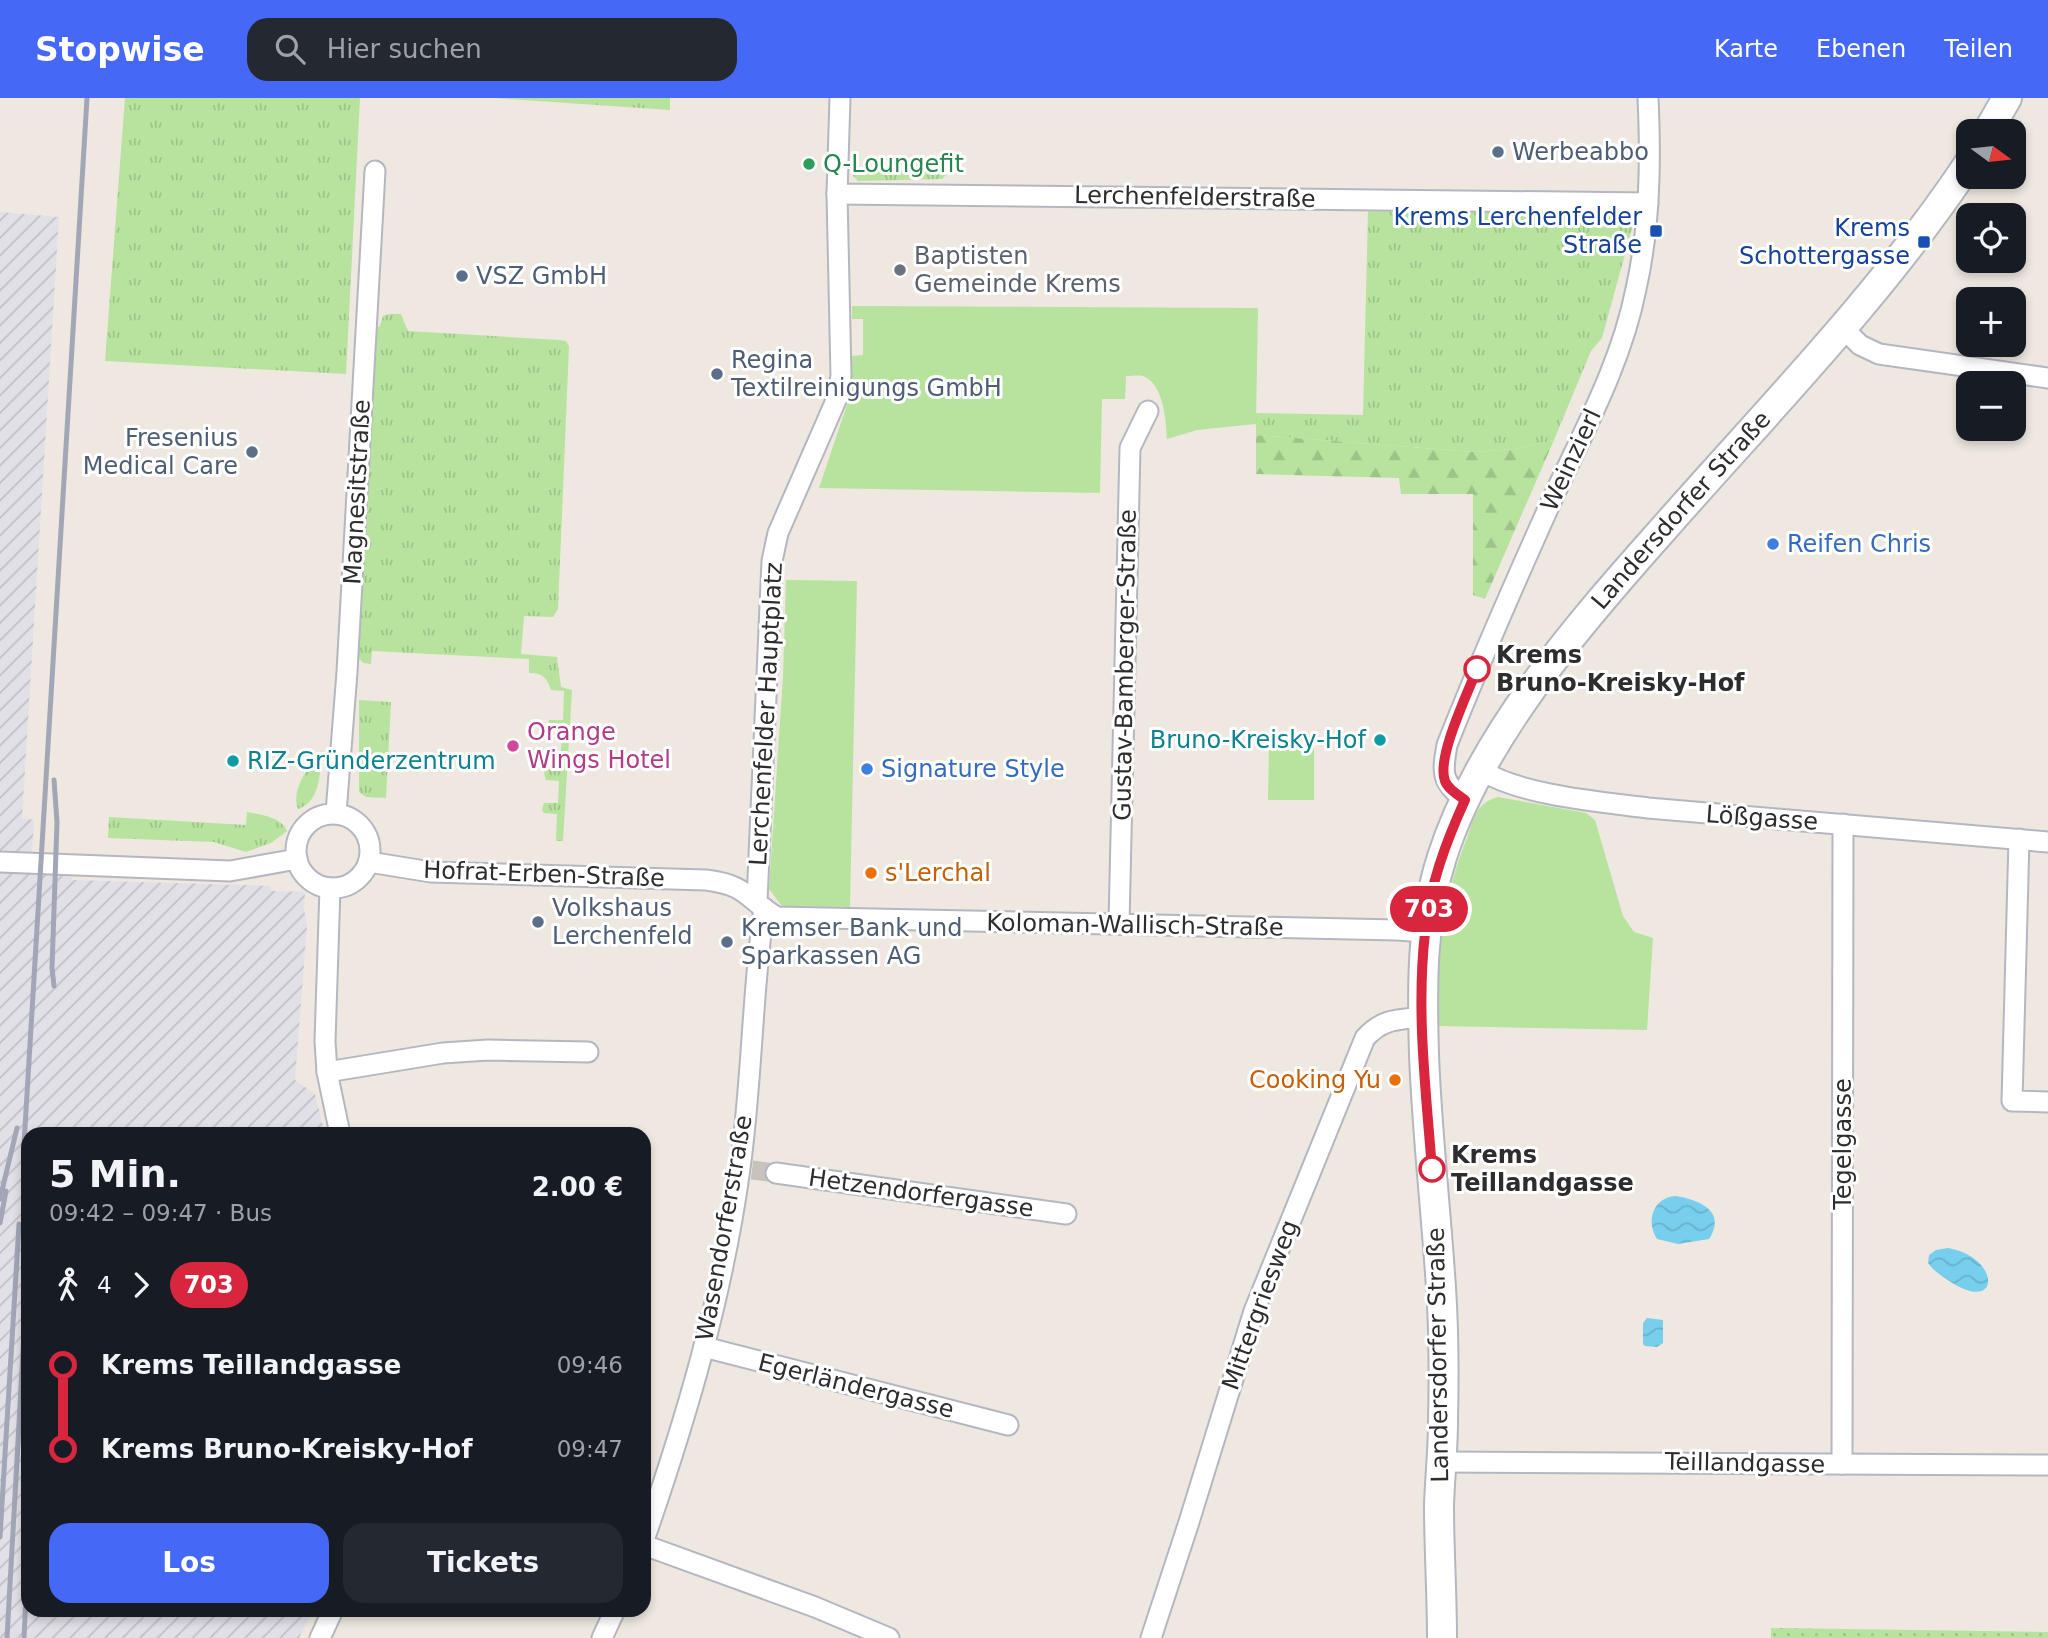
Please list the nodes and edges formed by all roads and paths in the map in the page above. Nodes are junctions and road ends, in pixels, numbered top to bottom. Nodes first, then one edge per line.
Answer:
1 (840, 98) edge
2 (1648, 98) edge
3 (2007, 98) edge
4 (1995, 119) edge
5 (375, 171) dead end
6 (1956, 181) edge
7 (837, 194) junction
8 (1648, 203) junction
9 (1842, 327) junction
10 (2048, 378) edge
11 (1148, 411) dead end
12 (1481, 770) junction
13 (1465, 800) junction
14 (336, 813) junction
15 (1843, 824) junction
16 (2019, 839) junction
17 (2048, 842) edge
18 (297, 859) junction
19 (0, 862) edge
20 (369, 862) junction
21 (330, 888) junction
22 (760, 904) junction
23 (1119, 923) junction
24 (1425, 932) junction
25 (1423, 1017) junction
26 (588, 1052) dead end
27 (327, 1072) junction
28 (2048, 1102) edge
29 (339, 1127) edge
30 (776, 1173) tunnel mouth
31 (1066, 1214) dead end
32 (704, 1347) junction
33 (1008, 1425) dead end
34 (1441, 1462) junction
35 (1842, 1464) junction
36 (2048, 1465) edge
37 (651, 1521) edge
38 (651, 1545) edge
39 (330, 1617) edge
40 (612, 1617) edge
41 (320, 1638) edge
42 (602, 1638) edge
43 (889, 1638) edge
44 (1151, 1638) edge
45 (1442, 1638) edge

1 - 7 street
2 - 8 street, Weinzierl
3 - 4 main road
5 - 14 street, Magnesitstraße
6 - 9 main road, Landersdorfer Straße
7 - 8 street, Lerchenfelderstraße
7 - 22 street, Lerchenfelder Hauptplatz
8 - 13 street, Weinzierl
9 - 10 street
9 - 12 main road, Landersdorfer Straße
11 - 23 street, Gustav-Bamberger-Straße
12 - 13 main road, Landersdorfer Straße
12 - 15 street, Lößgasse
13 - 24 main road, Landersdorfer Straße
14 - 18 street
14 - 20 street
15 - 16 street, Lößgasse
15 - 35 street, Tegelgasse
16 - 17 street, Lößgasse
16 - 28 street
18 - 19 street
18 - 21 street
20 - 21 street
20 - 22 street, Hofrat-Erben-Straße
21 - 27 street
22 - 23 street, Koloman-Wallisch-Straße
22 - 32 street, Wasendorferstraße
23 - 24 street, Koloman-Wallisch-Straße
24 - 25 main road, Landersdorfer Straße
25 - 34 main road, Landersdorfer Straße
25 - 44 street, Mittergriesweg
26 - 27 street
27 - 29 street
30 - 31 street, Hetzendorfergasse
32 - 33 street, Egerländergasse
32 - 37 street, Wasendorferstraße
34 - 35 street, Teillandgasse
34 - 45 main road, Landersdorfer Straße
35 - 36 street, Teillandgasse
38 - 43 street
39 - 41 street
40 - 42 street

